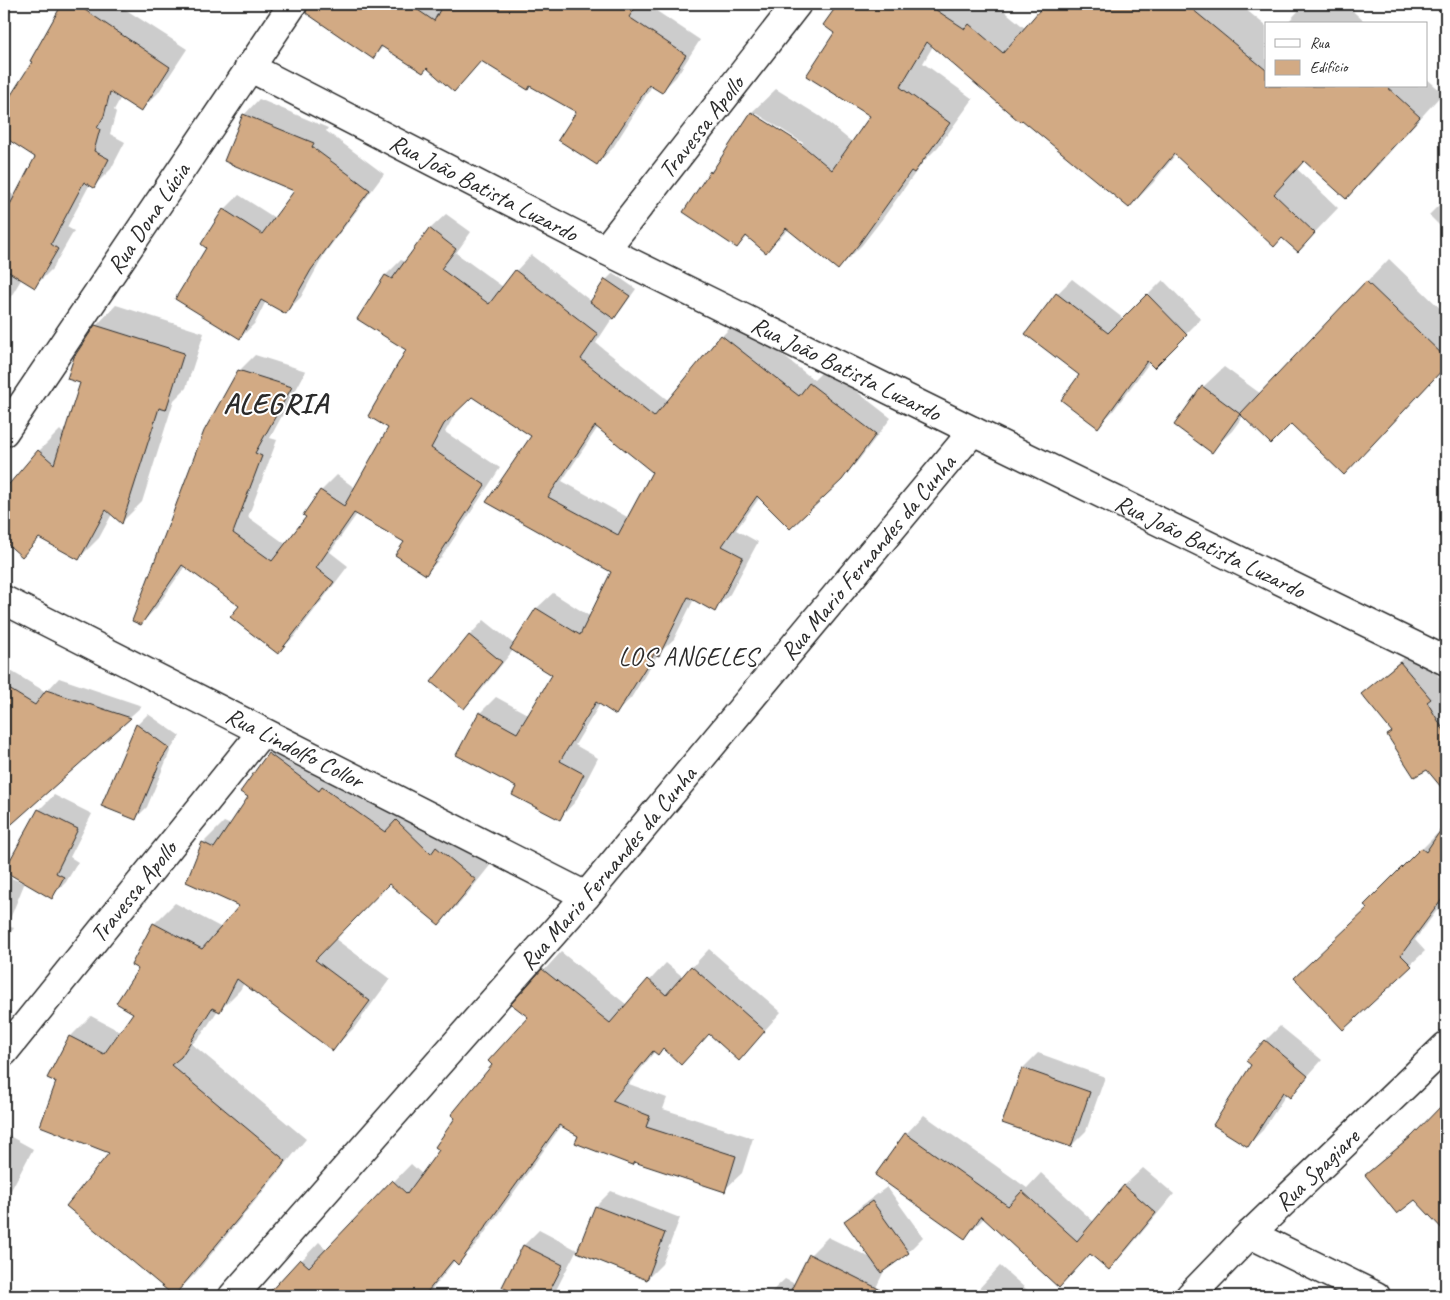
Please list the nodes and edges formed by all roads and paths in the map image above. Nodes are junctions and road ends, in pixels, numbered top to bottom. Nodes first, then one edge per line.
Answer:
1 (293, 4) edge
2 (797, 4) edge
3 (250, 67) junction
4 (605, 250) junction
5 (973, 431) junction
6 (4, 432) edge
7 (4, 600) edge
8 (1446, 661) edge
9 (262, 732) junction
10 (586, 896) junction
11 (1446, 1046) edge
12 (4, 1052) edge
13 (1250, 1234) junction
14 (234, 1296) edge
15 (1190, 1296) edge
16 (1376, 1296) edge

1 - 3 street, Rua Dona Lúcia
2 - 4 street, Travessa Apollo
3 - 4 street, Rua João Batista Luzardo
3 - 6 street, Rua Dona Lúcia
4 - 5 street, Rua João Batista Luzardo
5 - 8 street, Rua João Batista Luzardo
5 - 10 street, Rua Mario Fernandes da Cunha
7 - 9 street, Rua Lindolfo Collor
9 - 10 street, Rua Lindolfo Collor
9 - 12 street, Travessa Apollo
10 - 14 street, Rua Mario Fernandes da Cunha
11 - 13 street, Rua Spagiare
13 - 15 street, Rua Spagiare
13 - 16 street

